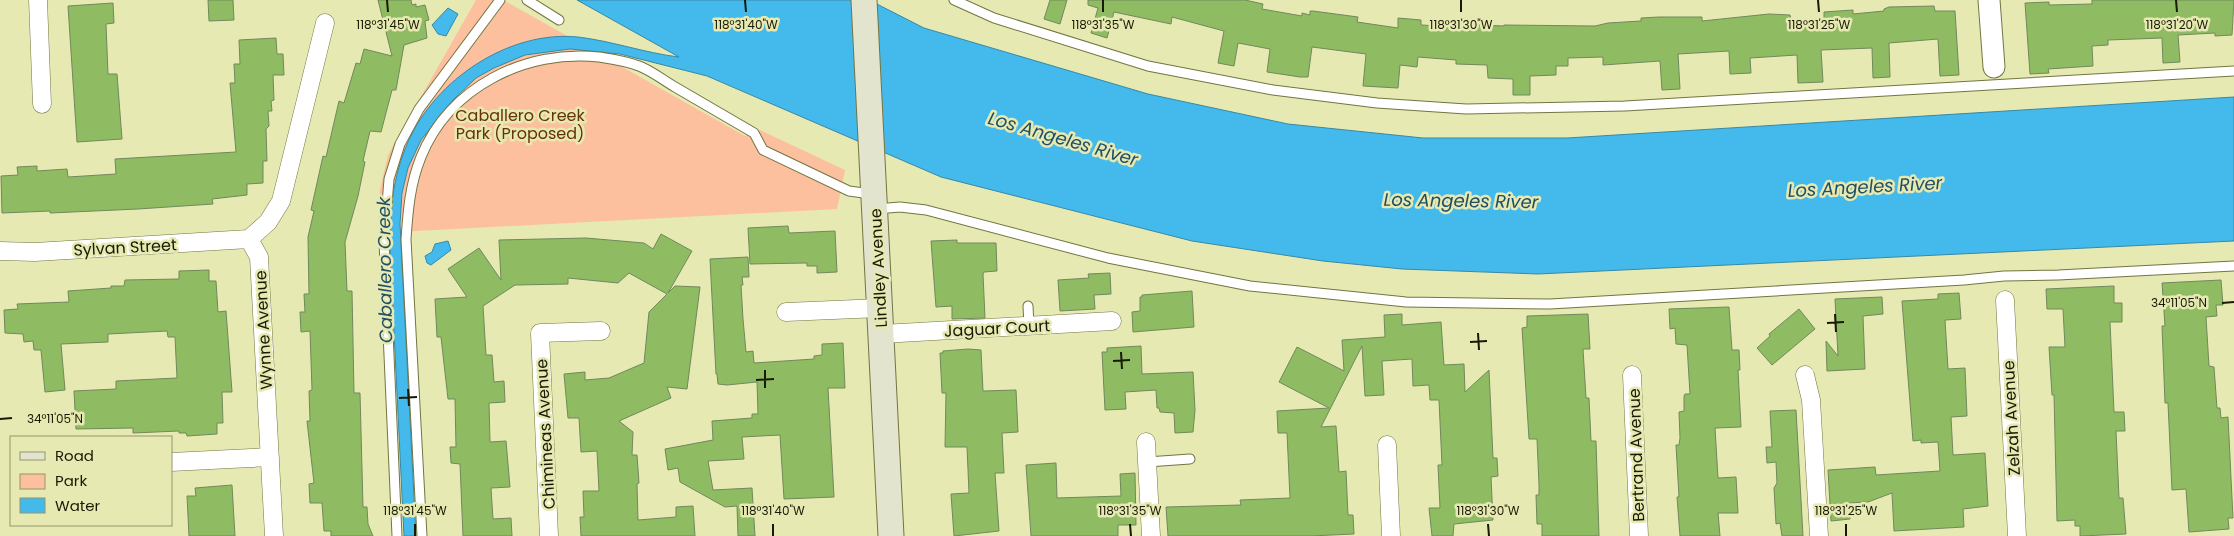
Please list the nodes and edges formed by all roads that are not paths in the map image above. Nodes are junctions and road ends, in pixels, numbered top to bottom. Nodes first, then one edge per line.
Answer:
1 (38, 0) edge
2 (500, 0) edge
3 (528, 0) edge
4 (864, 0) edge
5 (954, 0) edge
6 (1989, 0) edge
7 (558, 20) dead end
8 (325, 23) dead end
9 (1994, 67) dead end
10 (2234, 71) edge
11 (42, 104) dead end
12 (875, 197) junction
13 (249, 239) junction
14 (0, 251) edge
15 (2234, 266) edge
16 (2005, 300) dead end
17 (1028, 306) dead end
18 (880, 308) junction
19 (786, 312) dead end
20 (1112, 321) dead end
21 (1029, 326) junction
22 (601, 331) dead end
23 (882, 334) junction
24 (1805, 374) dead end
25 (1632, 375) dead end
26 (1146, 442) dead end
27 (1387, 445) dead end
28 (270, 458) junction
29 (1190, 459) dead end
30 (172, 462) edge
31 (1147, 462) junction
32 (274, 536) edge
33 (397, 536) edge
34 (422, 536) edge
35 (549, 536) edge
36 (891, 536) edge
37 (1151, 536) edge
38 (1391, 536) edge
39 (1639, 536) edge
40 (1819, 536) edge
41 (2017, 536) edge

1 - 11 street
2 - 33 lane
3 - 7 lane
4 - 12 main road, Lindley Avenue
5 - 10 lane
6 - 9 street
8 - 13 street
12 - 15 lane
12 - 18 main road, Lindley Avenue
12 - 34 lane
13 - 14 street, Sylvan Street
13 - 28 street, Wynne Avenue
16 - 41 street, Zelzah Avenue
17 - 21 lane
18 - 19 street
18 - 23 main road, Lindley Avenue
20 - 21 street, Jaguar Court
21 - 23 street, Jaguar Court
22 - 35 street, Chimineas Avenue
23 - 36 main road, Lindley Avenue
24 - 40 street
25 - 39 street, Bertrand Avenue
26 - 31 street
27 - 38 street
28 - 30 street
28 - 32 street, Wynne Avenue
29 - 31 lane
31 - 37 street

